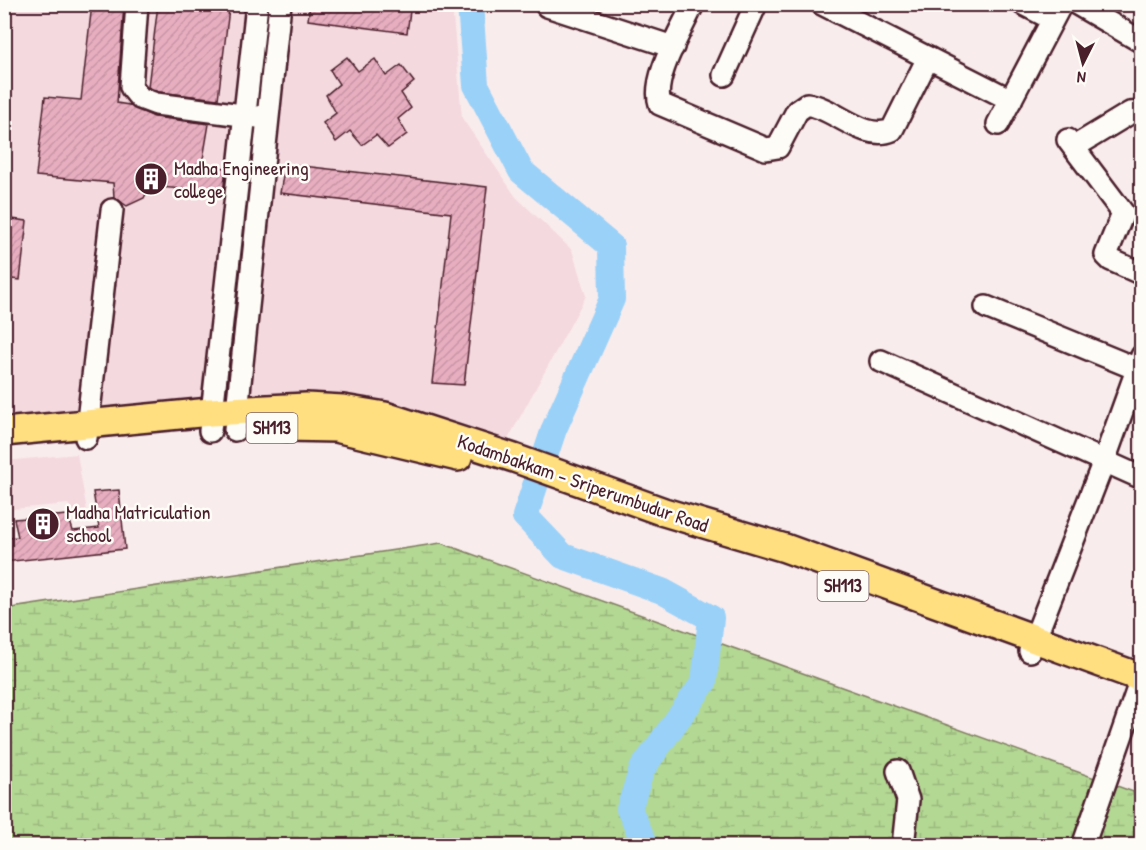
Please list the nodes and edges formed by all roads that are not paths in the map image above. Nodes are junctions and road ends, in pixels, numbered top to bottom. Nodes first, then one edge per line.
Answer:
1 (137, 4) edge
2 (693, 4) edge
3 (756, 4) edge
4 (822, 4) edge
5 (1023, 4) edge
6 (1077, 4) edge
7 (253, 5) edge
8 (279, 6) edge
9 (547, 6) edge
10 (1057, 12) edge
11 (1142, 42) edge
12 (674, 47) junction
13 (928, 58) junction
14 (724, 75) dead end
15 (1011, 100) junction
16 (1142, 112) edge
17 (246, 115) junction
18 (268, 118) junction
19 (998, 124) dead end
20 (112, 210) dead end
21 (1142, 274) edge
22 (986, 307) dead end
23 (881, 361) dead end
24 (1139, 363) edge
25 (224, 421) junction
26 (4, 432) edge
27 (87, 432) junction
28 (4, 446) edge
29 (1104, 461) junction
30 (1142, 478) edge
31 (1033, 645) junction
32 (1140, 687) edge
33 (898, 771) dead end
34 (903, 846) edge
35 (1083, 846) edge

1 - 17 street
2 - 12 street
3 - 14 street
4 - 13 street
5 - 10 street
6 - 11 street
7 - 8 street
7 - 17 street
8 - 18 street
9 - 12 street
10 - 15 street
12 - 13 street
13 - 15 street
15 - 19 street
16 - 21 street
17 - 18 street
17 - 25 street
18 - 25 street
20 - 27 street
22 - 24 street
23 - 29 street
24 - 29 street
25 - 27 main road, Kodambakkam – Sriperumbudur Road / SH113
25 - 31 main road, Kodambakkam – Sriperumbudur Road / SH113
26 - 27 main road, Kodambakkam – Sriperumbudur Road / SH113
27 - 28 main road, Kodambakkam – Sriperumbudur Road / SH113
29 - 30 street
29 - 31 street
31 - 32 main road, Kodambakkam – Sriperumbudur Road / SH113
32 - 35 street
33 - 34 street

